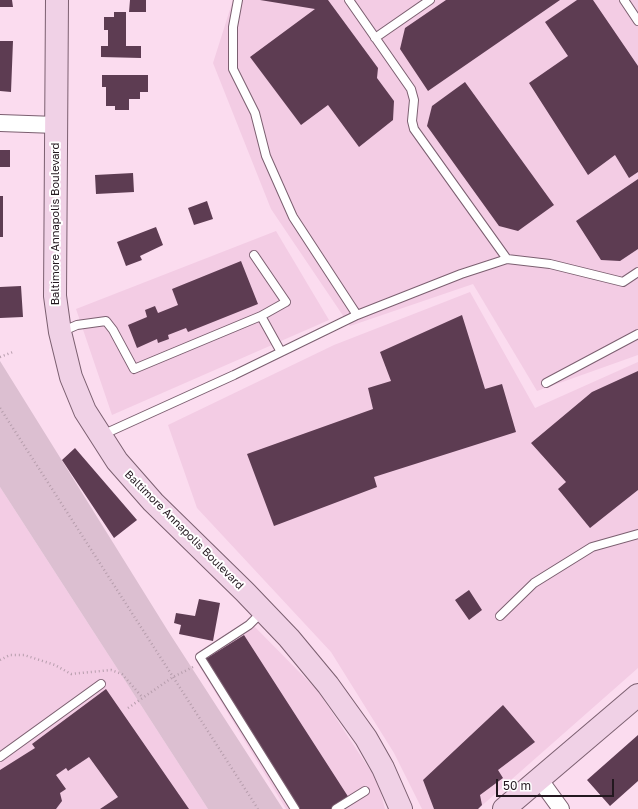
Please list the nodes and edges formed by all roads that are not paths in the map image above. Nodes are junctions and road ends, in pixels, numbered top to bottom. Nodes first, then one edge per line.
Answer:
1 (57, 0) edge
2 (238, 0) edge
3 (349, 0) edge
4 (430, 0) edge
5 (624, 0) edge
6 (638, 21) edge
7 (375, 38) junction
8 (0, 123) edge
9 (56, 125) junction
10 (254, 255) dead end
11 (507, 259) junction
12 (638, 272) edge
13 (357, 315) junction
14 (261, 316) junction
15 (60, 332) junction
16 (638, 334) edge
17 (281, 352) junction
18 (546, 383) dead end
19 (100, 436) junction
20 (638, 534) edge
21 (263, 611) junction
22 (500, 616) dead end
23 (100, 684) dead end
24 (638, 695) edge
25 (0, 757) edge
26 (540, 780) junction
27 (365, 791) dead end
28 (508, 808) edge
29 (295, 809) edge
30 (336, 809) edge
31 (401, 809) edge
32 (561, 809) edge

1 - 9 street, Baltimore Annapolis Boulevard
2 - 13 lane
3 - 7 lane
4 - 7 lane
5 - 6 lane
7 - 11 lane
8 - 9 street
9 - 15 street, Baltimore Annapolis Boulevard
10 - 14 lane
11 - 12 lane
11 - 13 lane
13 - 17 lane
14 - 15 lane
14 - 17 lane
15 - 19 street, Baltimore Annapolis Boulevard
16 - 18 lane
17 - 19 lane
19 - 21 street, Baltimore Annapolis Boulevard
20 - 22 lane
21 - 29 lane
21 - 31 street, Baltimore Annapolis Boulevard
23 - 25 lane
24 - 26 street
26 - 28 street
26 - 32 street
27 - 30 lane

